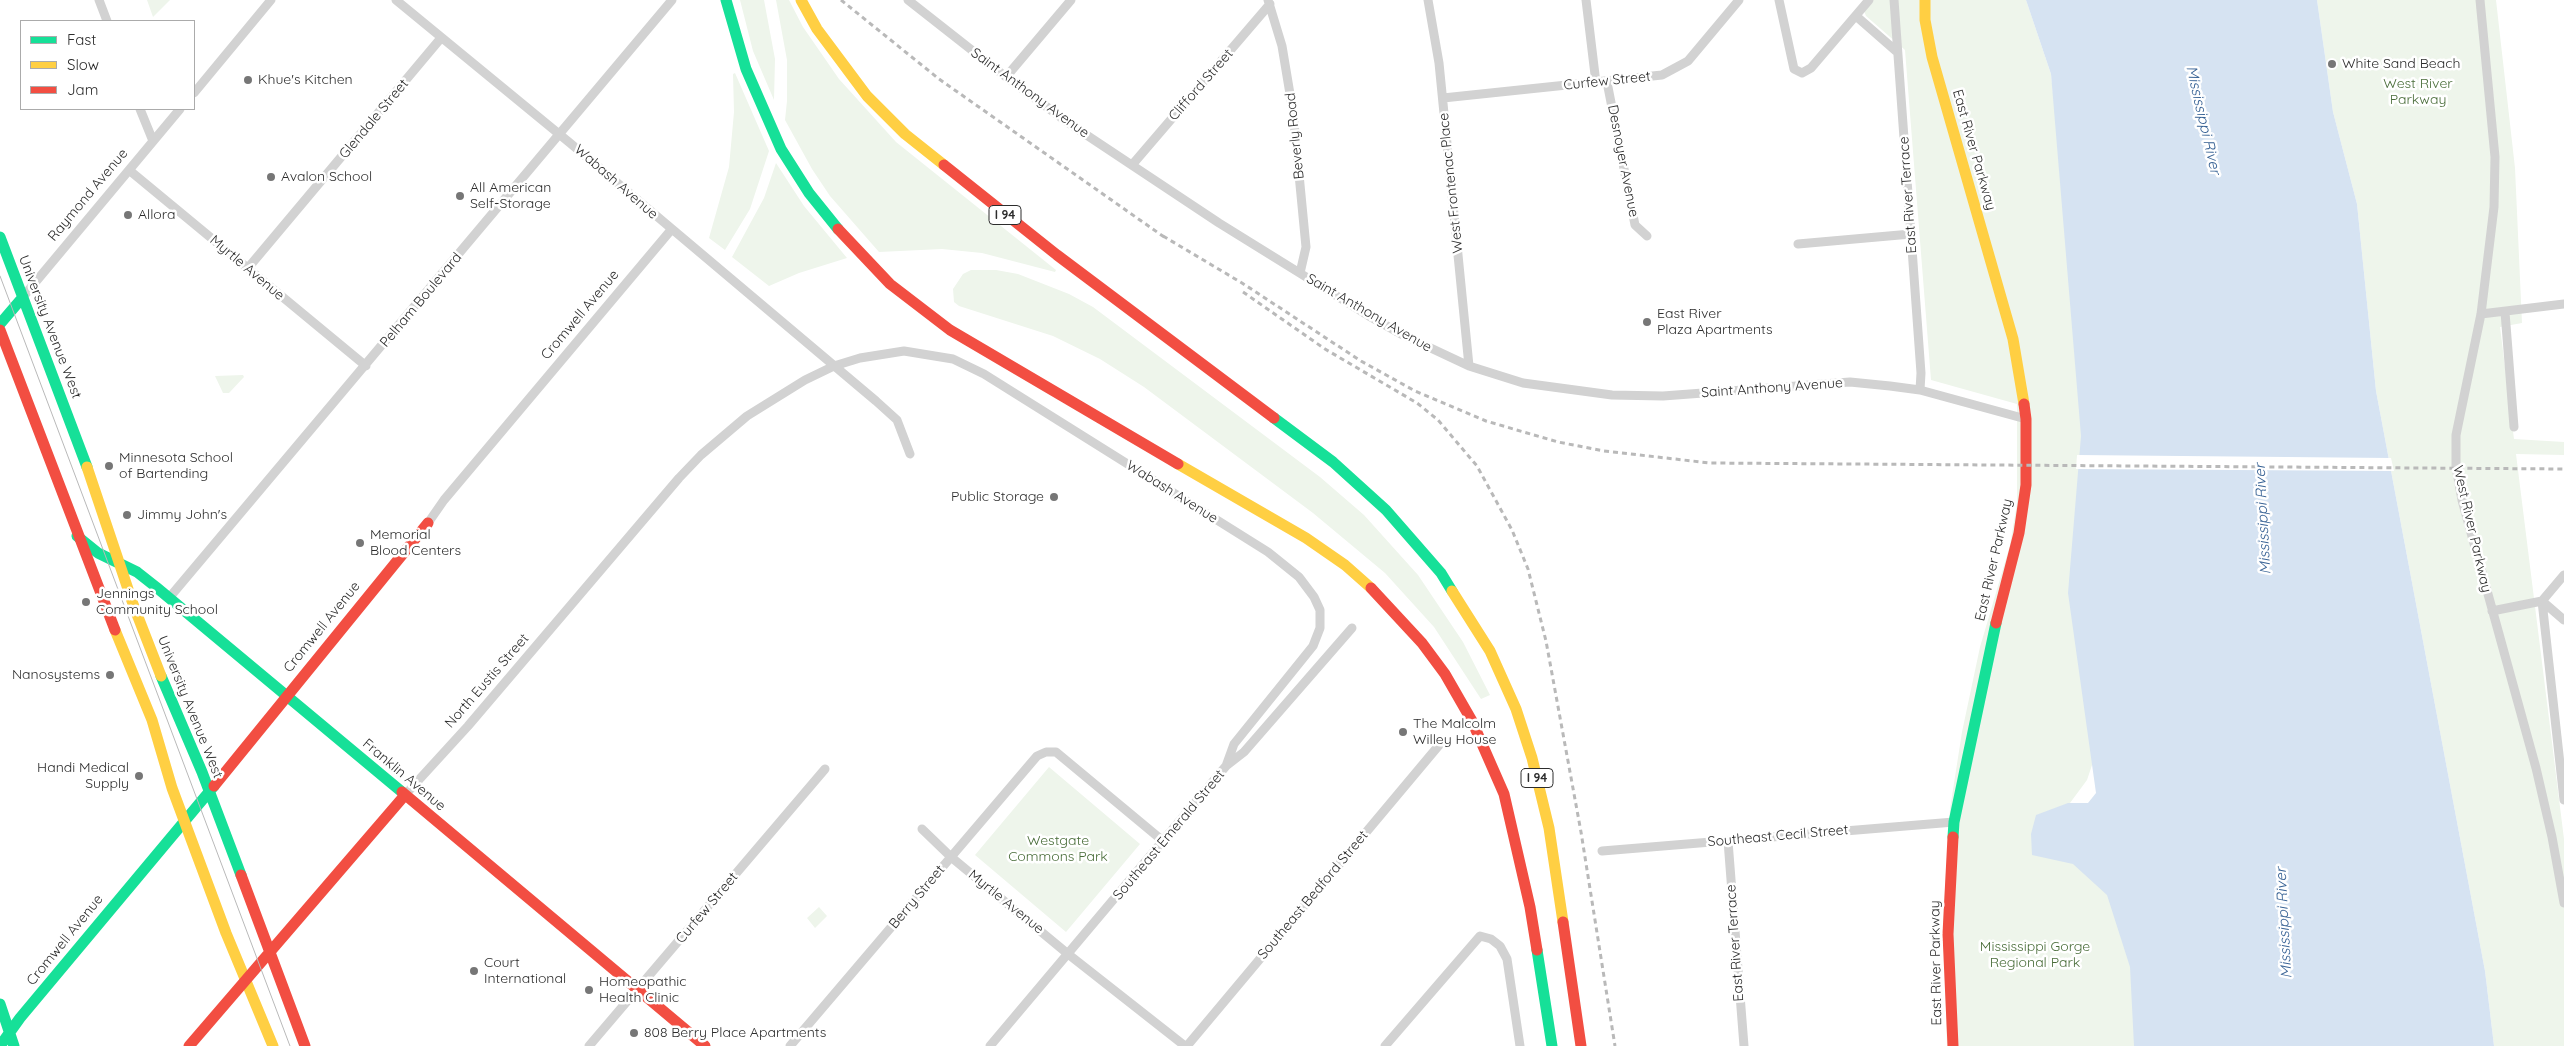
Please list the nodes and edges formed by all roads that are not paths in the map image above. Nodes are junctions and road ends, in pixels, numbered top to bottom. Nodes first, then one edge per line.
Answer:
1 (99, 0) edge
2 (271, 0) edge
3 (396, 0) edge
4 (672, 0) edge
5 (726, 0) edge
6 (801, 0) edge
7 (908, 0) edge
8 (1071, 0) edge
9 (1428, 0) edge
10 (1586, 0) edge
11 (1739, 0) edge
12 (1779, 0) edge
13 (1870, 0) edge
14 (1894, 0) edge
15 (1925, 0) edge
16 (2480, 0) edge
17 (1269, 2) edge
18 (1856, 16) junction
19 (107, 20) edge
20 (441, 38) junction
21 (1896, 51) junction
22 (1006, 77) junction
23 (1607, 82) junction
24 (1596, 83) junction
25 (195, 92) edge
26 (1443, 98) junction
27 (140, 110) edge
28 (179, 110) edge
29 (559, 135) junction
30 (153, 141) junction
31 (1132, 165) junction
32 (129, 170) junction
33 (674, 233) junction
34 (1911, 234) junction
35 (1647, 236) dead end
36 (0, 237) edge
37 (1798, 244) dead end
38 (248, 268) junction
39 (1300, 273) junction
40 (22, 296) junction
41 (2564, 304) edge
42 (2505, 312) junction
43 (2480, 314) junction
44 (0, 324) edge
45 (0, 330) edge
46 (366, 366) junction
47 (834, 366) junction
48 (1469, 366) junction
49 (1920, 390) junction
50 (2026, 419) junction
51 (2514, 427) dead end
52 (910, 454) dead end
53 (428, 523) joint
54 (77, 536) junction
55 (120, 563) junction
56 (2564, 574) edge
57 (169, 598) junction
58 (2542, 601) junction
59 (2492, 611) junction
60 (2564, 620) edge
61 (1352, 628) dead end
62 (286, 696) junction
63 (1440, 744) dead end
64 (1226, 766) junction
65 (825, 769) dead end
66 (2562, 774) edge
67 (209, 792) junction
68 (405, 795) junction
69 (2564, 800) edge
70 (185, 822) junction
71 (1954, 822) junction
72 (922, 829) dead end
73 (1164, 841) junction
74 (1728, 841) junction
75 (1602, 851) dead end
76 (951, 857) junction
77 (2564, 903) edge
78 (270, 953) junction
79 (1068, 954) junction
80 (245, 980) junction
81 (638, 989) junction
82 (0, 1004) edge
83 (10, 1032) junction
84 (0, 1046) edge
85 (14, 1046) edge
86 (189, 1046) edge
87 (273, 1046) edge
88 (305, 1046) edge
89 (589, 1046) edge
90 (705, 1046) edge
91 (790, 1046) edge
92 (990, 1046) edge
93 (1186, 1046) edge
94 (1385, 1046) edge
95 (1520, 1046) edge
96 (1552, 1046) edge
97 (1581, 1046) edge
98 (1744, 1046) edge
99 (1953, 1046) edge

1 - 19 street
2 - 25 street
3 - 20 street, Wabash Avenue
4 - 29 street, Pelham Boulevard
5 - 96 main road, I 94
6 - 97 main road, I 94
7 - 22 street, Saint Anthony Avenue
8 - 22 street
9 - 26 street, West Frontenac Place
10 - 24 street
11 - 23 street, Curfew Street
12 - 18 street
13 - 18 street
14 - 21 street, East River Terrace
15 - 50 main road, East River Parkway
16 - 43 street, West River Parkway
17 - 31 street, Clifford Street
17 - 39 street, Beverly Road
18 - 21 street
20 - 29 street, Wabash Avenue
20 - 38 street, Glendale Street
21 - 34 street, East River Terrace
22 - 31 street, Saint Anthony Avenue
23 - 24 street, Curfew Street
23 - 35 street, Desnoyer Avenue
24 - 26 street, Curfew Street
26 - 48 street, West Frontenac Place
27 - 30 street
28 - 30 street, Raymond Avenue
29 - 33 street, Wabash Avenue
29 - 46 street, Pelham Boulevard
30 - 32 street, Raymond Avenue
31 - 39 street, Saint Anthony Avenue
32 - 38 street, Myrtle Avenue
32 - 40 street, Raymond Avenue
33 - 47 street, Wabash Avenue
33 - 53 street, Cromwell Avenue
34 - 37 street
34 - 49 street, East River Terrace
36 - 40 main road, University Avenue West
38 - 46 street, Myrtle Avenue
39 - 48 street, Saint Anthony Avenue
40 - 44 main road, Raymond Avenue
40 - 55 main road, University Avenue West
41 - 42 street
42 - 43 street
42 - 51 street
43 - 59 street, West River Parkway
45 - 54 main road
46 - 57 street, Pelham Boulevard
47 - 52 street, Wabash Avenue
47 - 64 street, Wabash Avenue
47 - 68 street, North Eustis Street
48 - 49 street, Saint Anthony Avenue
49 - 50 street, Saint Anthony Avenue
50 - 71 main road, East River Parkway
53 - 62 main road, Cromwell Avenue
54 - 55 main road, Franklin Avenue
54 - 70 main road
55 - 57 main road, Franklin Avenue
55 - 67 main road, University Avenue West
56 - 58 street
57 - 62 main road, Franklin Avenue
58 - 59 street
58 - 60 street
58 - 66 street
59 - 77 street, West River Parkway
61 - 64 street, Southeast Emerald Street
62 - 67 main road, Cromwell Avenue
62 - 68 main road, Franklin Avenue
63 - 93 street, Southeast Bedford Street
64 - 73 street, Southeast Emerald Street
65 - 81 street, Curfew Street
66 - 69 street
67 - 70 main road, Cromwell Avenue
67 - 78 main road, University Avenue West
68 - 78 main road, North Eustis Street
68 - 81 main road, Franklin Avenue
70 - 80 main road
70 - 83 main road, Cromwell Avenue
71 - 74 street, Southeast Cecil Street
71 - 99 main road, East River Parkway
72 - 76 street, Myrtle Avenue
73 - 76 street, Berry Street
73 - 79 street, Southeast Emerald Street
74 - 75 street, Southeast Cecil Street
74 - 98 street, East River Terrace
76 - 79 street, Myrtle Avenue
76 - 91 street, Berry Street
78 - 80 main road, North Eustis Street
78 - 88 main road, University Avenue West
79 - 92 street, Southeast Emerald Street
79 - 93 street, Myrtle Avenue
80 - 86 main road, North Eustis Street
80 - 87 main road
81 - 89 street, Curfew Street
81 - 90 main road, Franklin Avenue
82 - 83 main road
83 - 84 main road, Cromwell Avenue
83 - 85 main road
94 - 95 street

